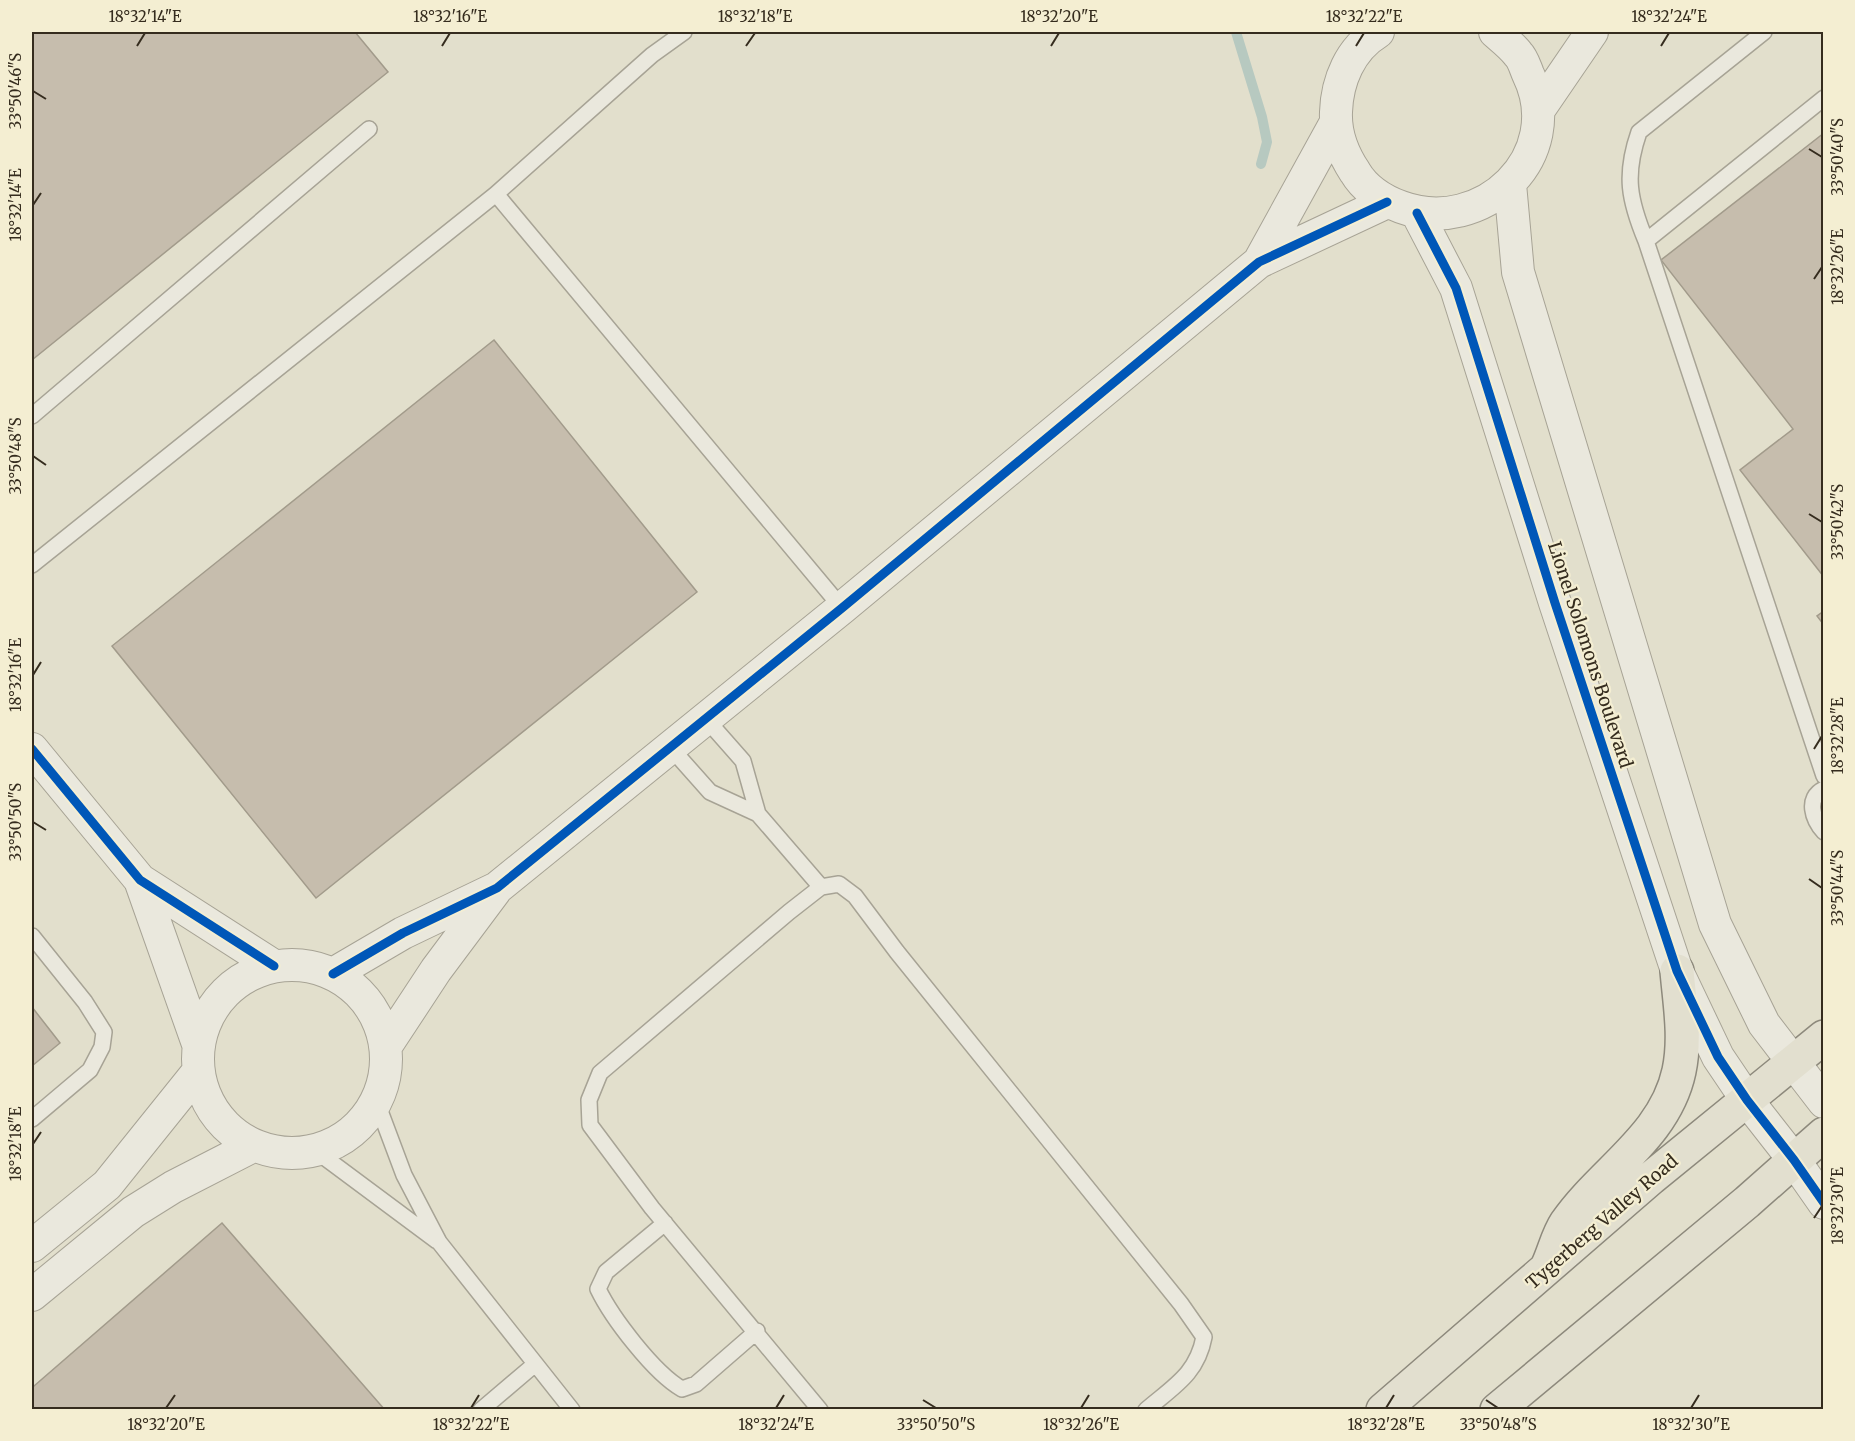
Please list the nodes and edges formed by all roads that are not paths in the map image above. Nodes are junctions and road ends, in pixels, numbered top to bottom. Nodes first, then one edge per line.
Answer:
1 (684, 32) edge
2 (1495, 32) edge
3 (1592, 32) edge
4 (1764, 32) edge
5 (1366, 37) edge
6 (1824, 98) edge
7 (1538, 111) junction
8 (1335, 124) junction
9 (369, 129) dead end
10 (1510, 184) junction
11 (496, 194) junction
12 (1387, 202) junction
13 (1417, 213) junction
14 (1646, 241) junction
15 (1259, 262) junction
16 (32, 416) edge
17 (32, 565) edge
18 (842, 608) junction
19 (706, 719) junction
20 (670, 747) junction
21 (32, 749) edge
22 (1824, 776) edge
23 (1824, 789) edge
24 (758, 814) junction
25 (1824, 832) edge
26 (140, 880) junction
27 (821, 887) junction
28 (497, 888) junction
29 (32, 936) edge
30 (274, 966) junction
31 (1677, 971) junction
32 (333, 974) junction
33 (1824, 1037) edge
34 (386, 1046) junction
35 (198, 1059) junction
36 (1794, 1062) junction
37 (1746, 1100) junction
38 (1824, 1102) edge
39 (377, 1103) junction
40 (32, 1119) edge
41 (1824, 1134) edge
42 (253, 1146) junction
43 (316, 1151) junction
44 (1794, 1160) junction
45 (1824, 1203) edge
46 (665, 1223) junction
47 (439, 1242) junction
48 (32, 1246) edge
49 (1545, 1272) junction
50 (32, 1294) edge
51 (757, 1331) junction
52 (534, 1365) junction
53 (818, 1409) edge
54 (481, 1410) edge
55 (572, 1410) edge
56 (1146, 1410) edge
57 (1383, 1410) edge
58 (1497, 1410) edge

1 - 11 lane
2 - 7 street
3 - 7 street
4 - 14 lane
5 - 8 street
6 - 14 lane
7 - 10 street
8 - 12 street
8 - 15 street
9 - 16 lane
10 - 13 street
10 - 36 street
11 - 17 lane
11 - 18 lane
12 - 13 street
12 - 15 street
13 - 31 street, Lionel Solomons Boulevard
14 - 22 lane
15 - 18 street
18 - 19 street
19 - 20 street
19 - 24 lane
20 - 24 lane
20 - 28 street
21 - 26 street
23 - 25 lane
24 - 27 lane
26 - 30 street
26 - 35 street
27 - 46 lane
27 - 56 lane
28 - 32 street
28 - 34 street
29 - 40 lane
30 - 32 street
30 - 35 street
31 - 37 street, Lionel Solomons Boulevard
31 - 49 main road
32 - 34 street
33 - 36 main road, Tygerberg Valley Road
34 - 39 street
35 - 42 street
35 - 48 street
36 - 37 main road, Tygerberg Valley Road
36 - 38 street
37 - 44 street, Lionel Solomons Boulevard
37 - 49 main road, Tygerberg Valley Road
39 - 43 street
39 - 47 lane
41 - 44 main road
42 - 43 street
42 - 50 street
43 - 47 lane
44 - 45 street, Lionel Solomons Boulevard
44 - 58 main road
46 - 51 lane
46 - 51 lane
47 - 52 lane
49 - 57 main road, Tygerberg Valley Road
51 - 53 lane
52 - 54 lane
52 - 55 lane

